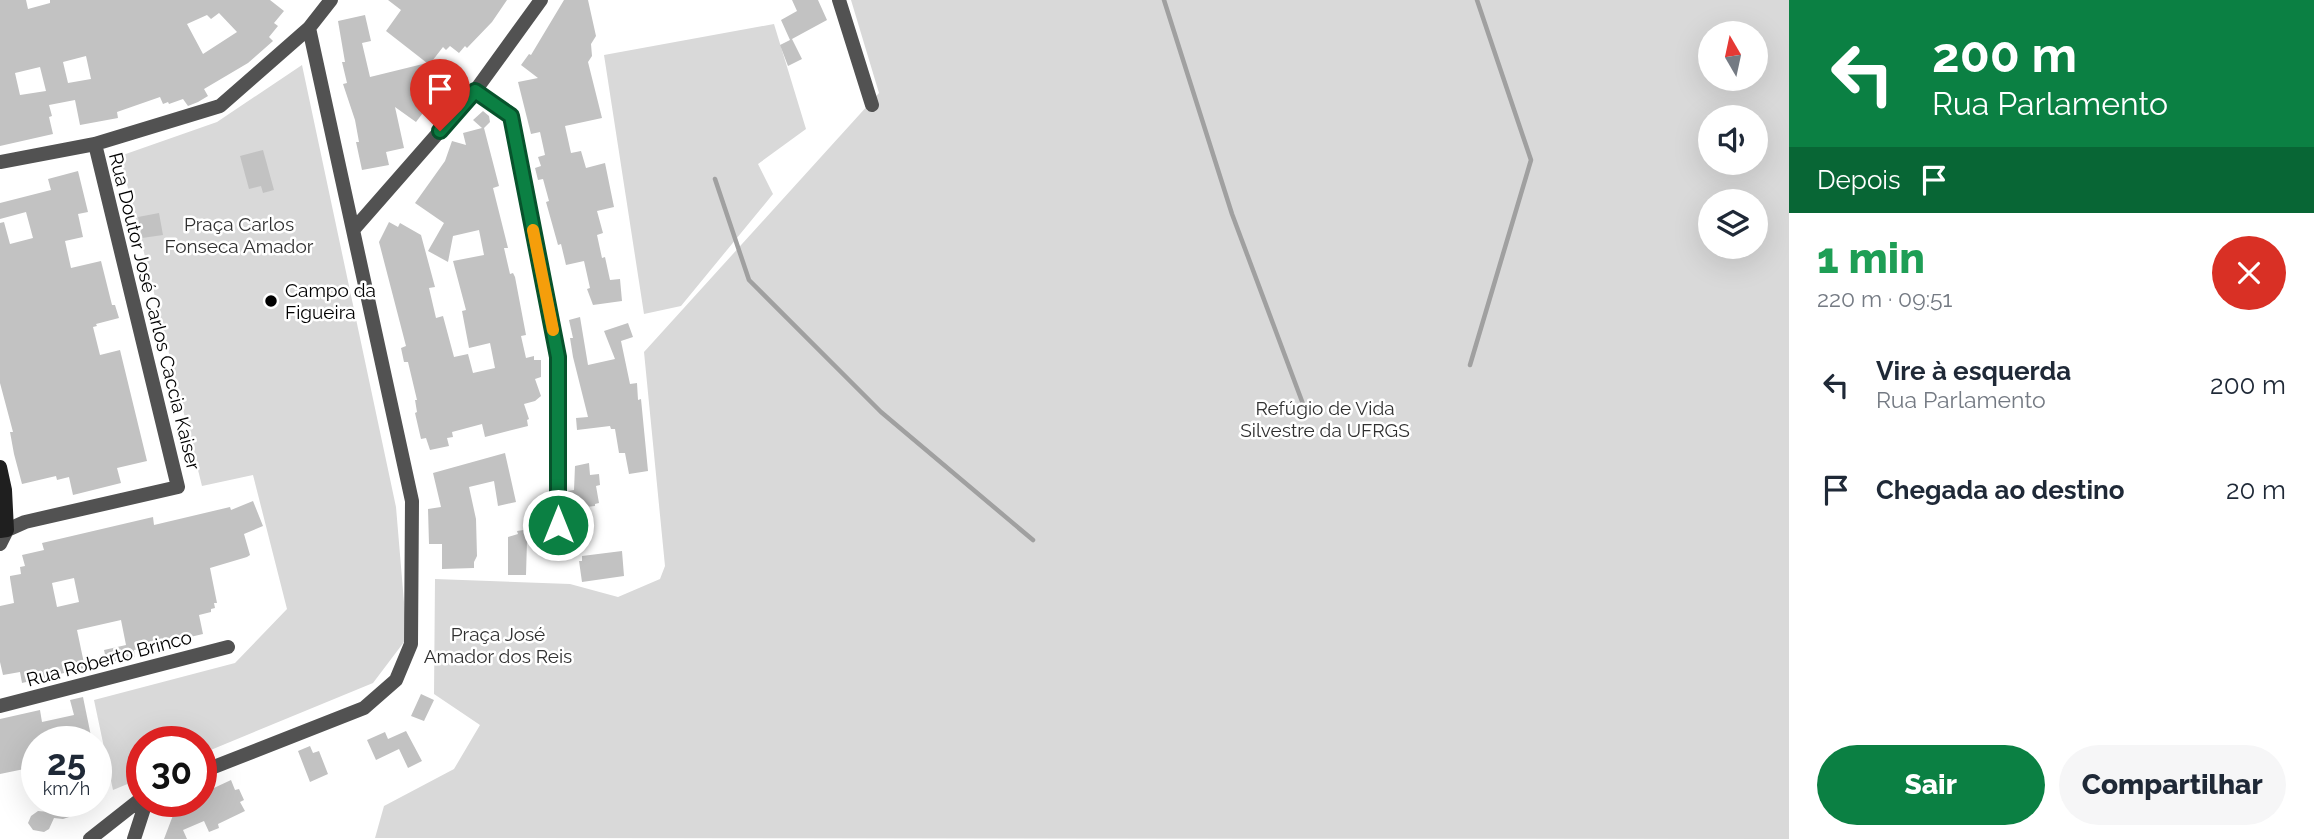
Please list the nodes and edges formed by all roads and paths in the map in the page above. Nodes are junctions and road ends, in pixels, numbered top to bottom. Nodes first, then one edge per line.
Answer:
1 (331, 0) edge
2 (541, 0) edge
3 (839, 0) edge
4 (309, 28) junction
5 (475, 91) junction
6 (872, 105) dead end
7 (95, 144) junction
8 (0, 162) edge
9 (354, 229) junction
10 (0, 467) edge
11 (3, 513) edge
12 (25, 522) junction
13 (558, 525) dead end
14 (3, 531) edge
15 (0, 544) edge
16 (228, 647) dead end
17 (0, 706) edge
18 (217, 766) edge
19 (126, 811) edge
20 (141, 817) edge
21 (90, 839) edge
22 (134, 839) edge

1 - 4 street
2 - 5 street
3 - 6 street
4 - 7 street
4 - 9 street
5 - 9 street
5 - 13 street
7 - 8 street
7 - 12 street, Rua Doutor José Carlos Caccia Kaiser
9 - 18 street
10 - 11 street
11 - 12 street
11 - 14 street
12 - 14 street
14 - 15 street
16 - 17 street, Rua Roberto Brinco
19 - 21 street
20 - 22 street

